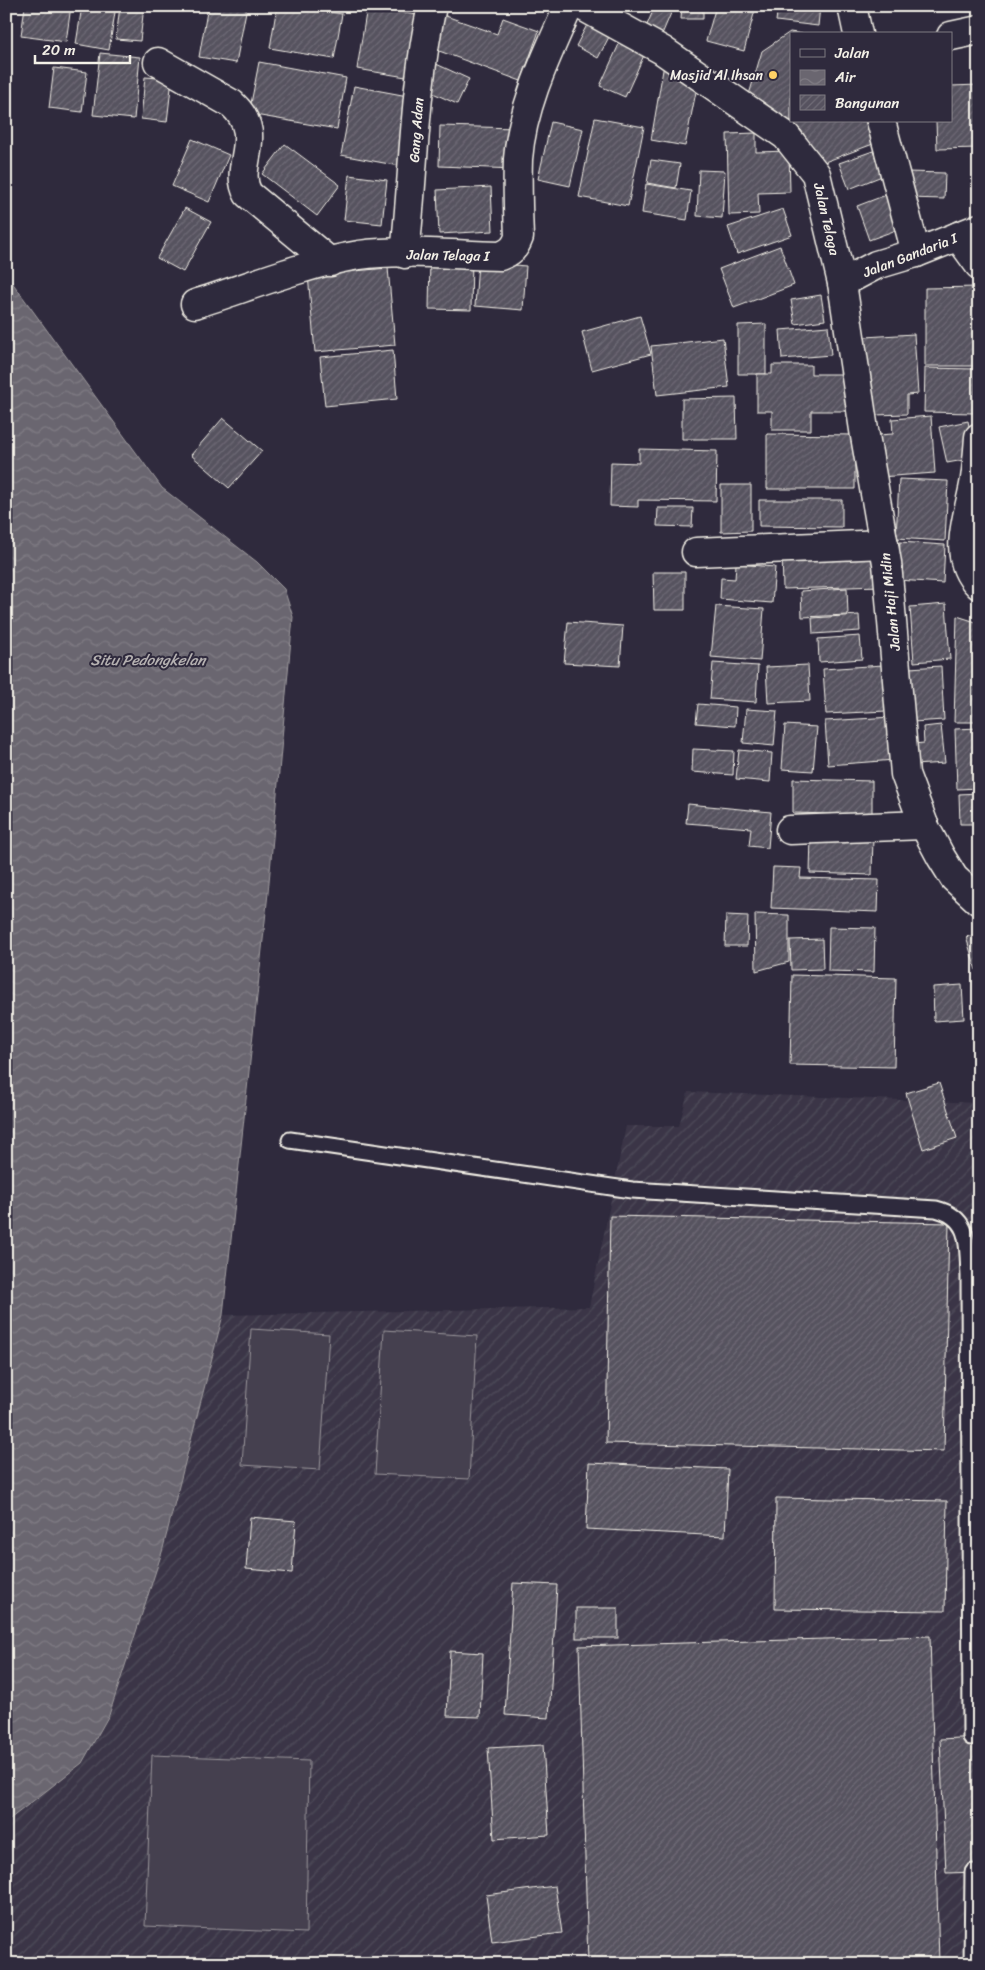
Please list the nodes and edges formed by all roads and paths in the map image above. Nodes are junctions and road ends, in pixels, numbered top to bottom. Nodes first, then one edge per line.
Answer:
1 (432, 6) edge
2 (569, 6) edge
3 (582, 6) edge
4 (852, 6) edge
5 (979, 30) edge
6 (858, 32) edge
7 (952, 36) edge
8 (158, 62) dead end
9 (881, 122) edge
10 (968, 232) edge
11 (916, 253) junction
12 (405, 254) junction
13 (330, 262) junction
14 (979, 265) edge
15 (842, 283) junction
16 (195, 304) dead end
17 (979, 437) edge
18 (977, 479) edge
19 (884, 544) junction
20 (696, 552) dead end
21 (979, 585) edge
22 (924, 825) junction
23 (790, 830) dead end
24 (979, 901) edge
25 (290, 1140) dead end
26 (974, 1272) edge
27 (974, 1310) edge
28 (974, 1514) edge
29 (971, 1737) dead end
30 (973, 1872) dead end
31 (972, 1964) edge

1 - 12 street, Gang Adan
2 - 12 street, Jalan Telaga I
3 - 15 street, Jalan Telaga
4 - 6 street
5 - 7 street
8 - 13 street
9 - 11 street
10 - 11 street, Jalan Gandaria I
10 - 14 street
11 - 15 street, Jalan Gandaria I
12 - 13 street, Jalan Telaga I
13 - 16 street, Jalan Telaga I
15 - 19 street, Jalan Haji Midin
17 - 18 street
18 - 21 street
19 - 20 street
19 - 22 street, Jalan Haji Midin
22 - 23 street
22 - 24 street, Jalan Haji Midin
25 - 26 lane
26 - 27 lane
27 - 28 lane
28 - 29 lane
30 - 31 lane

